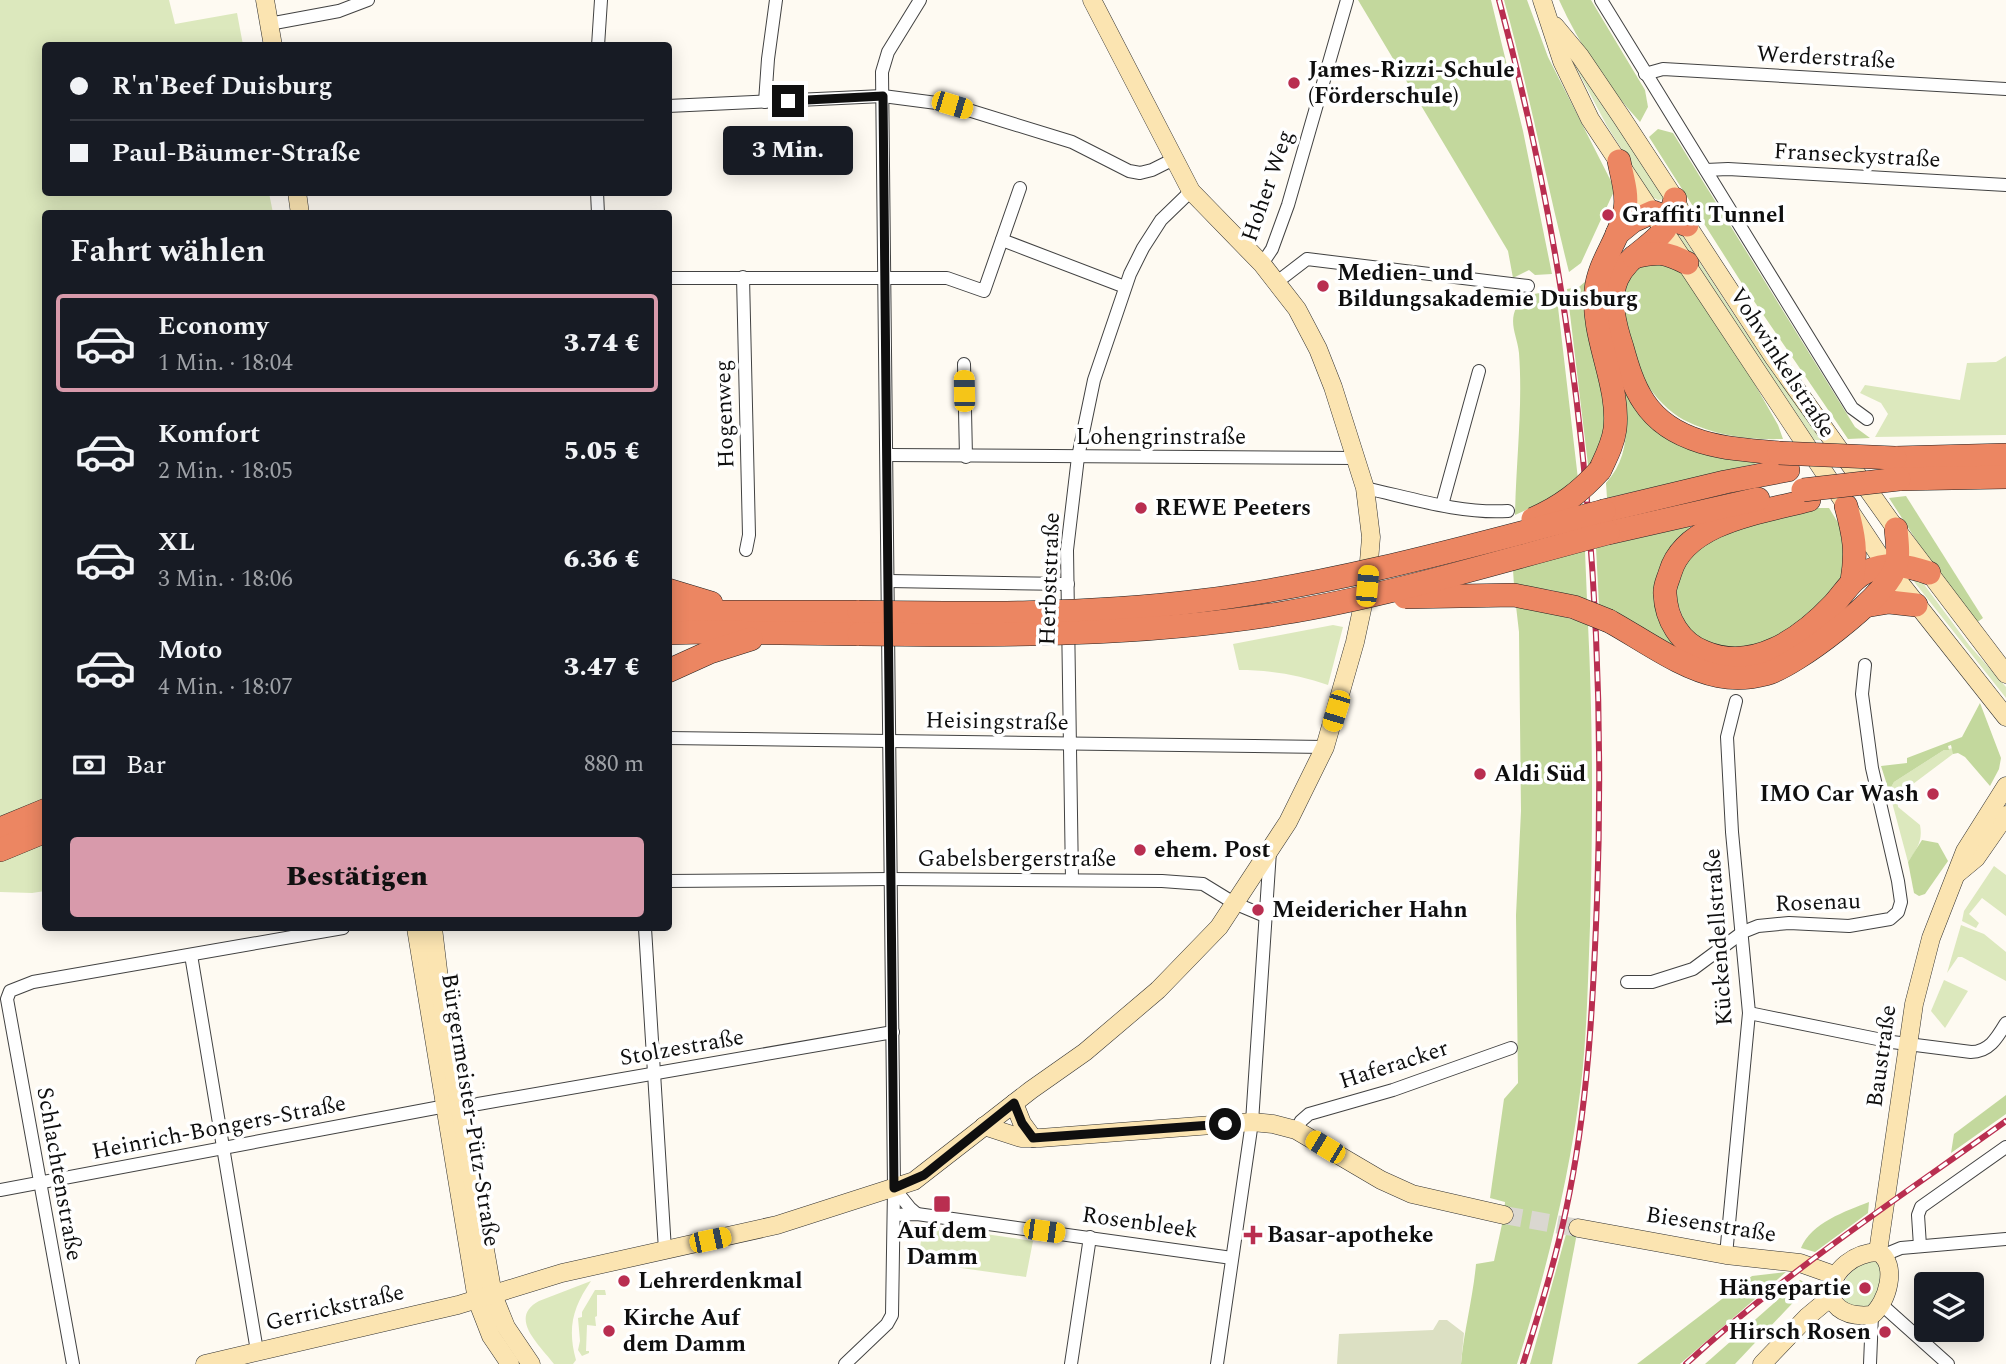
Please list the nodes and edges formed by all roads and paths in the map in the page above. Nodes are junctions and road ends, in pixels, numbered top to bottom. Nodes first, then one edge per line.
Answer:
1 (265, 0) edge
2 (368, 0) edge
3 (601, 0) edge
4 (776, 0) edge
5 (920, 0) edge
6 (1092, 0) edge
7 (1347, 0) edge
8 (1542, 0) edge
9 (1601, 0) edge
10 (1548, 18) junction
11 (269, 24) junction
12 (272, 42) edge
13 (598, 42) edge
14 (1644, 74) junction
15 (2006, 89) edge
16 (883, 96) junction
17 (765, 102) junction
18 (672, 106) edge
19 (1174, 159) junction
20 (1619, 161) junction
21 (1706, 170) junction
22 (2006, 185) edge
23 (1020, 188) dead end
24 (1191, 191) junction
25 (1670, 216) junction
26 (1617, 234) junction
27 (1002, 240) junction
28 (1634, 257) junction
29 (1687, 263) junction
30 (1262, 264) junction
31 (743, 277) junction
32 (672, 278) edge
33 (886, 279) junction
34 (1278, 282) junction
35 (1528, 286) dead end
36 (1125, 287) junction
37 (964, 364) dead end
38 (1479, 371) dead end
39 (1867, 419) dead end
40 (2006, 455) edge
41 (888, 456) junction
42 (966, 457) junction
43 (1078, 457) junction
44 (1356, 458) junction
45 (1783, 462) junction
46 (1897, 469) junction
47 (2006, 477) edge
48 (1365, 488) junction
49 (1806, 495) junction
50 (1442, 505) junction
51 (1846, 506) junction
52 (1508, 511) dead end
53 (1896, 529) junction
54 (1457, 549) junction
55 (746, 550) dead end
56 (1892, 568) junction
57 (1929, 573) junction
58 (889, 581) junction
59 (1852, 581) junction
60 (1068, 584) junction
61 (672, 591) edge
62 (1359, 598) junction
63 (1916, 605) junction
64 (1865, 606) junction
65 (738, 610) junction
66 (672, 612) edge
67 (859, 623) junction
68 (771, 632) junction
69 (672, 634) edge
70 (1865, 665) dead end
71 (672, 669) edge
72 (2006, 674) edge
73 (1736, 701) dead end
74 (2006, 717) edge
75 (672, 738) edge
76 (890, 741) junction
77 (1070, 744) junction
78 (1325, 747) junction
79 (2006, 786) edge
80 (42, 812) edge
81 (2006, 816) edge
82 (0, 829) edge
83 (42, 833) edge
84 (0, 850) edge
85 (1270, 850) junction
86 (1958, 873) junction
87 (891, 879) junction
88 (1072, 880) junction
89 (672, 881) edge
90 (1234, 903) junction
91 (1265, 916) junction
92 (326, 931) edge
93 (416, 931) edge
94 (433, 931) edge
95 (645, 931) edge
96 (1743, 932) junction
97 (191, 955) junction
98 (1627, 982) dead end
99 (1749, 1013) junction
100 (2006, 1023) edge
101 (893, 1032) junction
102 (1909, 1044) junction
103 (1510, 1048) dead end
104 (655, 1074) junction
105 (1014, 1103) junction
106 (478, 1104) dead end
107 (446, 1106) junction
108 (1252, 1122) junction
109 (984, 1126) junction
110 (1296, 1130) junction
111 (1033, 1138) junction
112 (2006, 1147) edge
113 (223, 1148) junction
114 (39, 1183) junction
115 (894, 1188) junction
116 (0, 1190) edge
117 (894, 1214) junction
118 (917, 1214) junction
119 (1504, 1215) tunnel mouth
120 (1578, 1228) tunnel mouth
121 (1090, 1237) junction
122 (2004, 1243) edge
123 (1920, 1246) junction
124 (665, 1250) junction
125 (1881, 1254) junction
126 (1726, 1255) junction
127 (1232, 1258) junction
128 (1834, 1275) junction
129 (485, 1297) junction
130 (1831, 1297) junction
131 (1877, 1310) junction
132 (257, 1351) junction
133 (73, 1364) edge
134 (205, 1364) edge
135 (510, 1364) edge
136 (531, 1364) edge
137 (845, 1364) edge
138 (1071, 1364) edge
139 (1217, 1364) edge
140 (1762, 1364) edge
141 (1870, 1364) edge
142 (1948, 1364) edge

1 - 11 main road
2 - 11 street
3 - 13 street
4 - 17 street
5 - 16 street
6 - 19 main road
7 - 30 street, Hoher Weg
8 - 10 main road, Vohwinkelstraße
9 - 14 street, Vohwinkelstraße
10 - 20 main road, Vohwinkelstraße
10 - 25 main road, Vohwinkelstraße
11 - 12 main road
14 - 15 street, Werderstraße
14 - 21 street, Vohwinkelstraße
16 - 17 street
16 - 19 street
16 - 33 street
17 - 18 street
19 - 24 main road
20 - 25 main road, Vohwinkelstraße
20 - 26 highway
21 - 22 street, Franseckystraße
21 - 39 street, Vohwinkelstraße
23 - 27 street
24 - 30 main road
24 - 36 street, Herbststraße
25 - 26 highway
25 - 28 highway
25 - 29 main road, Vohwinkelstraße
25 - 53 main road, Vohwinkelstraße
26 - 54 highway, bridge
27 - 33 street
27 - 36 street
28 - 29 highway
28 - 45 highway
29 - 51 main road, Vohwinkelstraße
30 - 34 main road
31 - 32 street
31 - 33 street
31 - 55 street, Hogenweg
33 - 41 street
34 - 35 street
34 - 44 main road
36 - 43 street, Herbststraße
37 - 42 street
38 - 50 street
40 - 46 highway
41 - 42 street, Lohengrinstraße
41 - 58 street
42 - 43 street, Lohengrinstraße
43 - 44 street, Lohengrinstraße
43 - 60 street, Herbststraße
44 - 48 main road
45 - 46 highway, bridge
45 - 54 highway, bridge
46 - 47 highway
46 - 49 highway, bridge
48 - 50 street
48 - 78 main road
49 - 59 highway
49 - 62 highway, bridge
50 - 52 street
51 - 56 main road, Vohwinkelstraße
51 - 59 highway
53 - 56 highway
53 - 57 main road, Vohwinkelstraße
54 - 67 highway, bridge
56 - 57 highway
56 - 59 highway
56 - 63 main road, Vohwinkelstraße
56 - 64 highway
57 - 72 main road, Vohwinkelstraße
58 - 60 street
58 - 76 street
60 - 77 street, Herbststraße
61 - 65 highway
62 - 64 highway, bridge
62 - 67 highway, bridge
63 - 64 highway
63 - 74 main road, Vohwinkelstraße
65 - 66 highway
65 - 67 highway
67 - 68 highway
68 - 69 highway
68 - 71 highway
70 - 96 street, Rosenau
73 - 96 street, Kückendellstraße
75 - 76 street, Heisingstraße
76 - 77 street, Heisingstraße
76 - 87 street
77 - 78 street, Heisingstraße
77 - 88 street, Herbststraße
78 - 85 main road
79 - 86 main road, Baustraße
80 - 82 highway
81 - 86 main road
83 - 84 highway
85 - 90 main road
85 - 91 street
86 - 102 main road, Baustraße
87 - 88 street, Gabelsbergerstraße
87 - 89 street, Gabelsbergerstraße
87 - 101 street
88 - 90 street, Gabelsbergerstraße
90 - 91 street, Gabelsbergerstraße
90 - 105 main road
91 - 108 street
92 - 97 street
93 - 107 main road, Bürgermeister-Pütz-Straße
94 - 129 main road, Bürgermeister-Pütz-Straße
95 - 104 street
96 - 98 street, Rosenau
96 - 99 street, Kückendellstraße
97 - 113 street
97 - 114 street, Schlachtenstraße
99 - 102 street
99 - 126 street, Kückendellstraße
100 - 102 street
101 - 104 street, Stolzestraße
101 - 115 street
102 - 125 main road, Baustraße
103 - 110 street, Haferacker
104 - 106 street, Stolzestraße
104 - 124 street
105 - 109 main road
105 - 111 main road
107 - 113 street, Heinrich-Bongers-Straße
107 - 129 main road, Bürgermeister-Pütz-Straße
108 - 110 main road
108 - 111 main road
108 - 127 street
109 - 111 main road
109 - 115 main road
110 - 119 main road
112 - 123 street
113 - 114 street, Heinrich-Bongers-Straße
113 - 132 street
114 - 116 street, Heinrich-Bongers-Straße
114 - 133 street, Schlachtenstraße
115 - 117 street
115 - 118 street
115 - 124 main road
117 - 118 street, Rosenbleek
117 - 137 street
118 - 121 street, Rosenbleek
120 - 126 main road, Biesenstraße
121 - 127 street, Rosenbleek
121 - 138 street
122 - 123 street
123 - 125 street
124 - 129 main road
125 - 128 main road
125 - 131 main road, Baustraße
126 - 128 main road, Biesenstraße
127 - 139 street
128 - 130 main road
129 - 132 main road, Gerrickstraße
129 - 135 main road
129 - 136 main road
130 - 131 main road
130 - 140 main road
131 - 141 street, Baustraße
131 - 142 street
132 - 134 main road, Gerrickstraße

